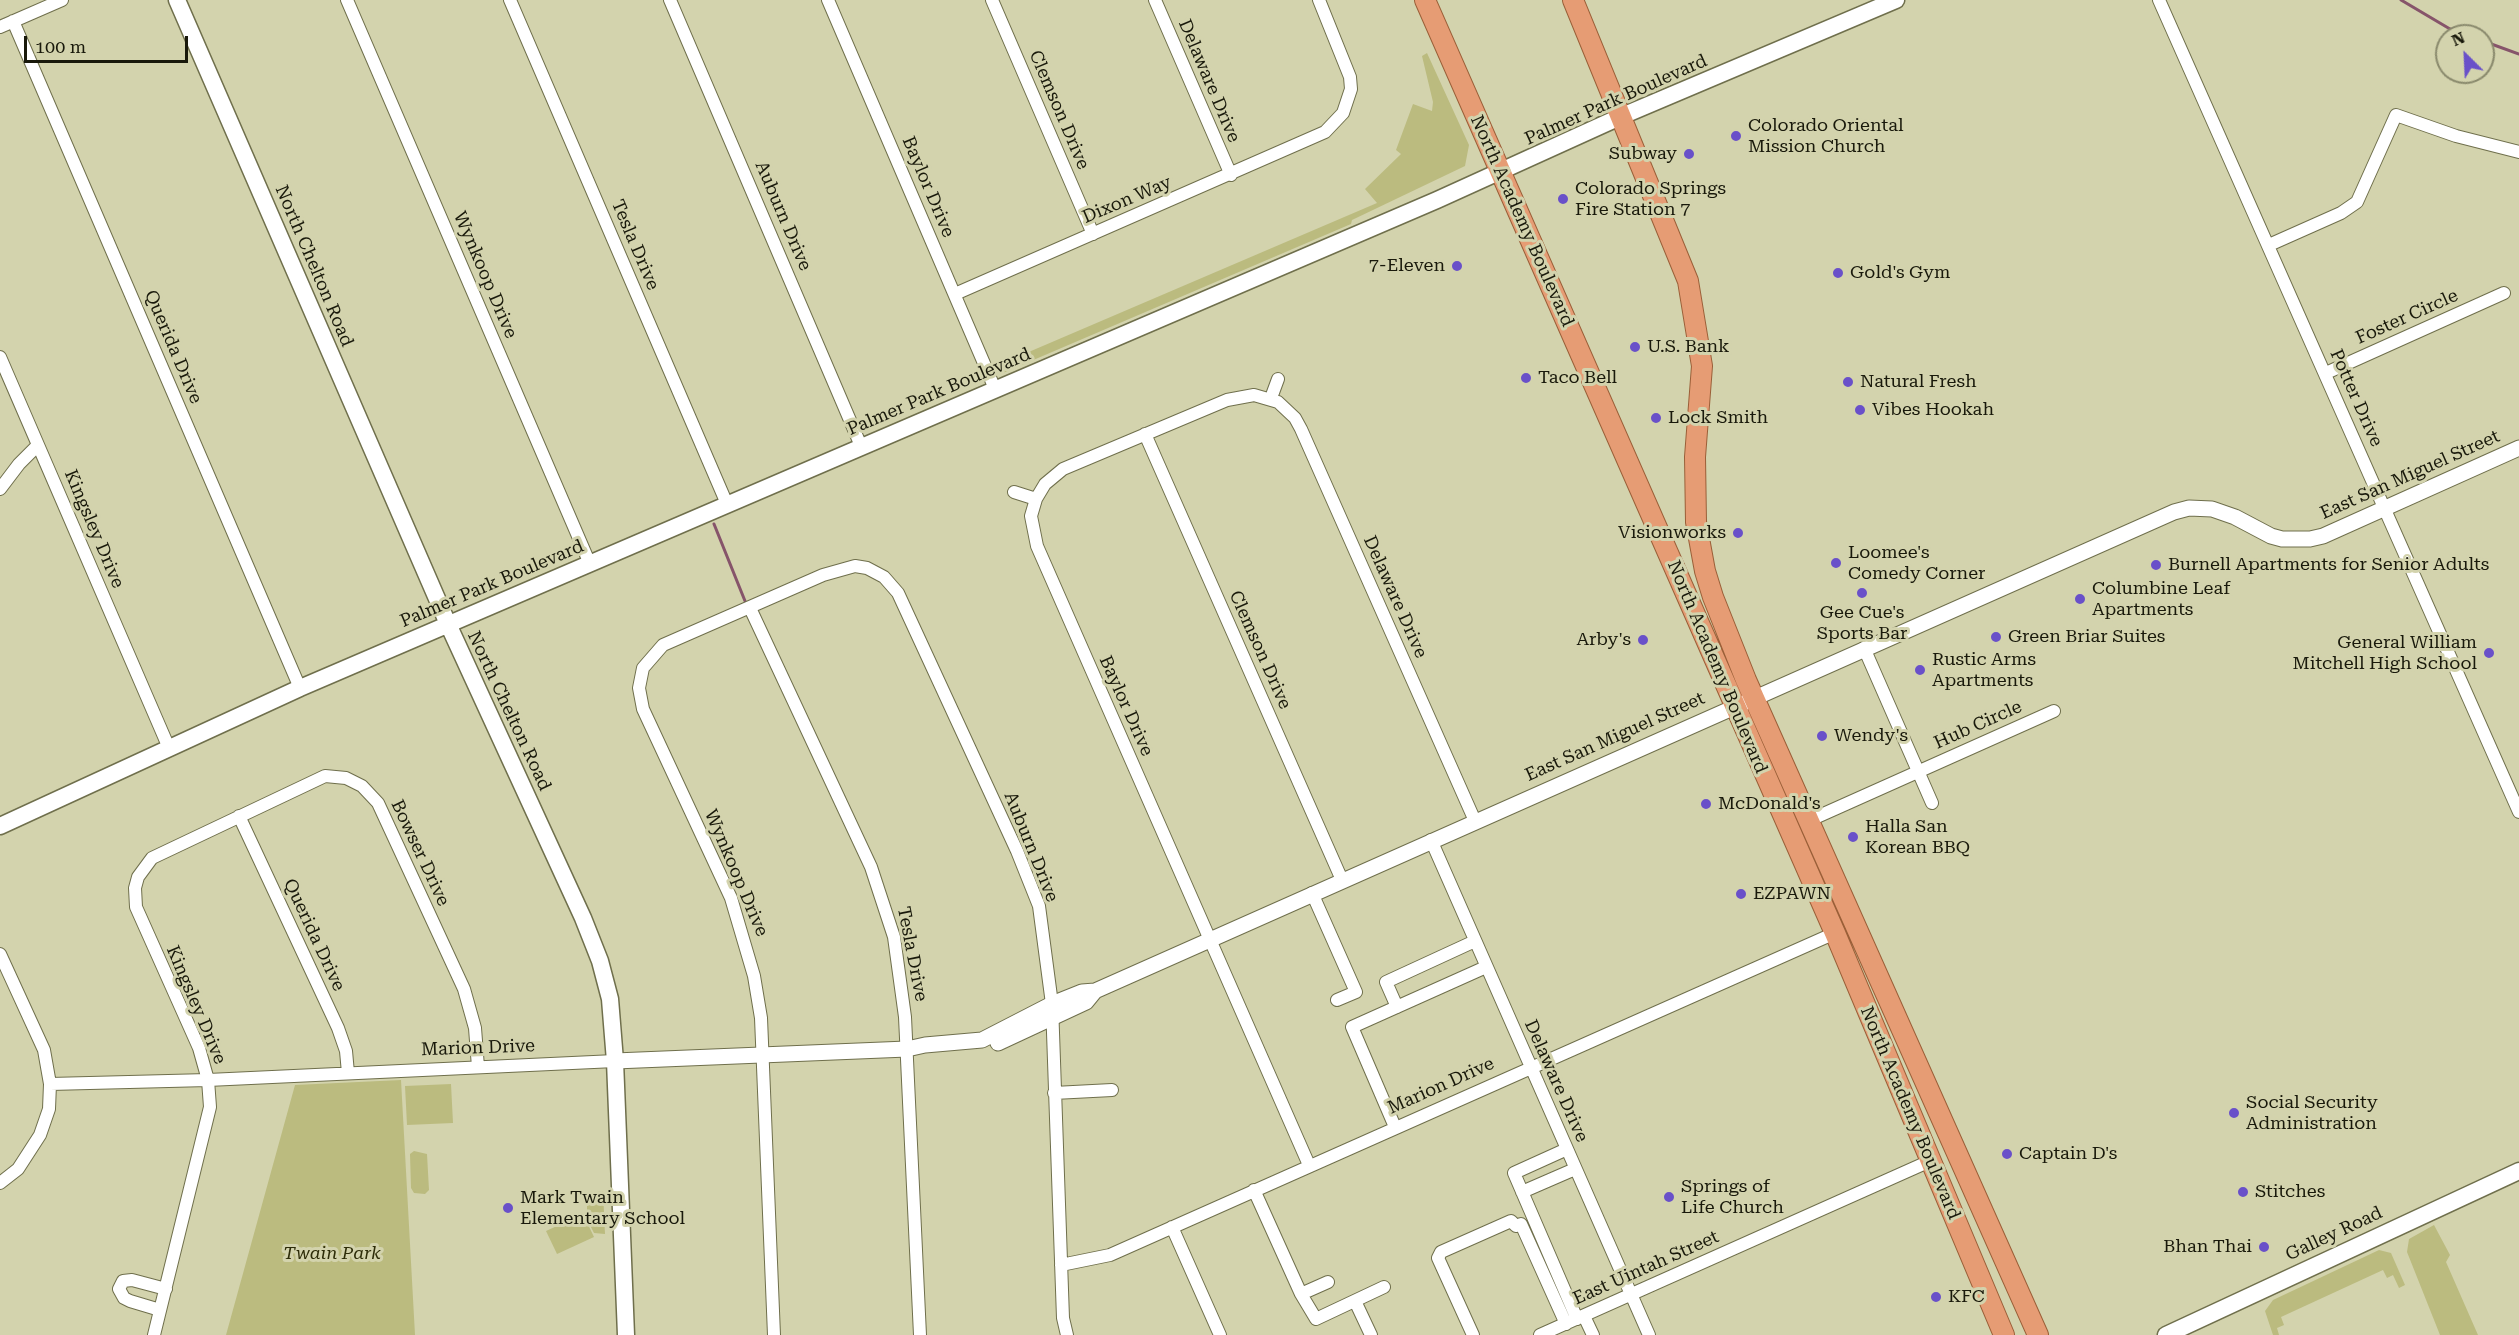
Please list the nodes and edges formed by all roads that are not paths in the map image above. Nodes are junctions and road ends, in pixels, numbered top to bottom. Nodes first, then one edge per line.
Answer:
1 (62, 0) edge
2 (177, 0) edge
3 (347, 0) edge
4 (510, 0) edge
5 (670, 0) edge
6 (828, 0) edge
7 (992, 0) edge
8 (1155, 0) edge
9 (1319, 0) edge
10 (1425, 0) edge
11 (1573, 0) edge
12 (1896, 0) edge
13 (2159, 0) edge
14 (13, 21) junction
15 (0, 27) edge
16 (1622, 116) junction
17 (2519, 152) edge
18 (1500, 172) junction
19 (1231, 175) junction
20 (1093, 234) junction
21 (2269, 245) junction
22 (2504, 293) dead end
23 (955, 294) junction
24 (0, 357) edge
25 (2326, 373) junction
26 (1278, 379) dead end
27 (995, 389) junction
28 (1271, 398) junction
29 (1145, 434) junction
30 (38, 445) junction
31 (861, 446) junction
32 (2519, 448) edge
33 (0, 489) edge
34 (1014, 492) dead end
35 (1036, 500) junction
36 (727, 504) junction
37 (2384, 507) junction
38 (590, 564) junction
39 (750, 608) junction
40 (448, 624) junction
41 (1864, 648) junction
42 (300, 688) junction
43 (1756, 698) junction
44 (1735, 706) junction
45 (2054, 711) dead end
46 (169, 748) junction
47 (1918, 772) junction
48 (1932, 803) dead end
49 (2519, 812) edge
50 (238, 816) junction
51 (1810, 820) junction
52 (1474, 821) junction
53 (0, 826) edge
54 (1431, 840) junction
55 (1342, 880) junction
56 (1312, 893) junction
57 (1835, 933) junction
58 (1209, 940) junction
59 (1475, 941) junction
60 (0, 954) edge
61 (1486, 967) junction
62 (1337, 1000) dead end
63 (1397, 1007) junction
64 (1052, 1011) junction
65 (907, 1049) junction
66 (763, 1057) junction
67 (615, 1061) junction
68 (478, 1067) junction
69 (1530, 1067) junction
70 (348, 1073) junction
71 (208, 1080) junction
72 (50, 1083) junction
73 (1112, 1090) dead end
74 (1054, 1093) junction
75 (1395, 1127) junction
76 (1567, 1149) junction
77 (1930, 1161) junction
78 (1309, 1166) junction
79 (1575, 1169) junction
80 (2519, 1171) edge
81 (0, 1183) edge
82 (1254, 1190) junction
83 (1522, 1191) junction
84 (1172, 1227) junction
85 (1061, 1265) junction
86 (1328, 1282) dead end
87 (1384, 1287) dead end
88 (166, 1289) junction
89 (1301, 1294) junction
90 (1631, 1295) junction
91 (1355, 1301) junction
92 (160, 1310) junction
93 (2027, 1312) junction
94 (1576, 1319) junction
95 (154, 1335) edge
96 (626, 1335) edge
97 (774, 1335) edge
98 (920, 1335) edge
99 (1067, 1335) edge
100 (1220, 1335) edge
101 (1371, 1335) edge
102 (1473, 1335) edge
103 (1540, 1335) edge
104 (1593, 1335) edge
105 (1649, 1335) edge
106 (2004, 1335) edge
107 (2038, 1335) edge
108 (2048, 1335) edge
109 (2166, 1335) edge

1 - 14 street
2 - 40 main road, North Chelton Road
3 - 38 street, Wynkoop Drive
4 - 36 street, Tesla Drive
5 - 31 street, Auburn Drive
6 - 23 street, Baylor Drive
7 - 20 street, Clemson Drive
8 - 19 street, Delaware Drive
9 - 19 street, Dixon Way
10 - 18 highway, North Academy Boulevard
11 - 16 highway, North Academy Boulevard
12 - 16 main road, Palmer Park Boulevard
13 - 21 street, Potter Drive
14 - 15 street
14 - 42 street, Querida Drive
16 - 18 main road, Palmer Park Boulevard
16 - 43 highway, North Academy Boulevard
17 - 21 street
18 - 27 main road, Palmer Park Boulevard
18 - 44 highway, North Academy Boulevard
19 - 20 street, Dixon Way
20 - 23 street, Dixon Way
21 - 25 street, Potter Drive
22 - 25 street, Foster Circle
23 - 27 street, Baylor Drive
24 - 30 street, Kingsley Drive
25 - 37 street, Potter Drive
26 - 28 street
27 - 31 main road, Palmer Park Boulevard
28 - 29 street
28 - 52 street, Delaware Drive
29 - 35 street
29 - 55 street, Clemson Drive
30 - 33 street
30 - 46 street, Kingsley Drive
31 - 36 main road, Palmer Park Boulevard
32 - 37 street, East San Miguel Street
34 - 35 street
35 - 58 street, Baylor Drive
36 - 38 main road, Palmer Park Boulevard
37 - 41 street, East San Miguel Street
37 - 49 street, Potter Drive
38 - 40 main road, Palmer Park Boulevard
39 - 64 street, Auburn Drive
39 - 65 street, Tesla Drive
39 - 66 street, Wynkoop Drive
40 - 42 main road, Palmer Park Boulevard
40 - 67 main road, North Chelton Road
41 - 43 street, East San Miguel Street
41 - 47 street
42 - 46 main road, Palmer Park Boulevard
43 - 44 street, East San Miguel Street
43 - 51 highway, North Academy Boulevard
44 - 52 street, East San Miguel Street
44 - 57 highway, North Academy Boulevard
45 - 47 street, Hub Circle
46 - 53 main road, Palmer Park Boulevard
47 - 48 street
47 - 51 street, Hub Circle
50 - 68 street, Bowser Drive
50 - 70 street, Querida Drive
50 - 71 street, Kingsley Drive
51 - 93 highway, North Academy Boulevard
52 - 54 street, East San Miguel Street
54 - 55 street, East San Miguel Street
54 - 59 street, Delaware Drive
55 - 56 street, East San Miguel Street
56 - 58 street, East San Miguel Street
56 - 62 street
57 - 69 street, Marion Drive
57 - 77 highway, North Academy Boulevard
58 - 64 street, East San Miguel Street
58 - 78 street, Baylor Drive
59 - 61 street, Delaware Drive
59 - 63 street
60 - 72 street
61 - 63 street
61 - 69 street, Delaware Drive
63 - 75 street
64 - 65 street, Marion Drive
64 - 74 street, Auburn Drive
65 - 66 street, Marion Drive
65 - 98 street, Tesla Drive
66 - 67 street, Marion Drive
66 - 97 street, Wynkoop Drive
67 - 68 street, Marion Drive
67 - 96 main road, North Chelton Road
68 - 70 street, Marion Drive
69 - 75 street, Marion Drive
69 - 76 street, Delaware Drive
70 - 71 street, Marion Drive
71 - 72 street, Marion Drive
71 - 88 street, Kingsley Drive
72 - 81 street
73 - 74 street
74 - 85 street, Auburn Drive
75 - 78 street, Marion Drive
76 - 79 street, Delaware Drive
76 - 83 street
77 - 90 street, East Uintah Street
77 - 106 highway, North Academy Boulevard
78 - 82 street, Marion Drive
79 - 83 street
79 - 90 street, Delaware Drive
80 - 109 main road, Galley Road
82 - 84 street, Marion Drive
82 - 89 street
83 - 94 street
84 - 85 street, Marion Drive
84 - 100 street
85 - 99 street, Auburn Drive
86 - 89 street
87 - 91 street
88 - 92 street, Kingsley Drive
88 - 92 street
89 - 91 street
90 - 94 street, East Uintah Street
90 - 105 street, Delaware Drive
91 - 101 street
92 - 95 street, Kingsley Drive
93 - 107 highway, North Academy Boulevard
93 - 108 highway
94 - 102 street
94 - 103 street, East Uintah Street
94 - 104 street

